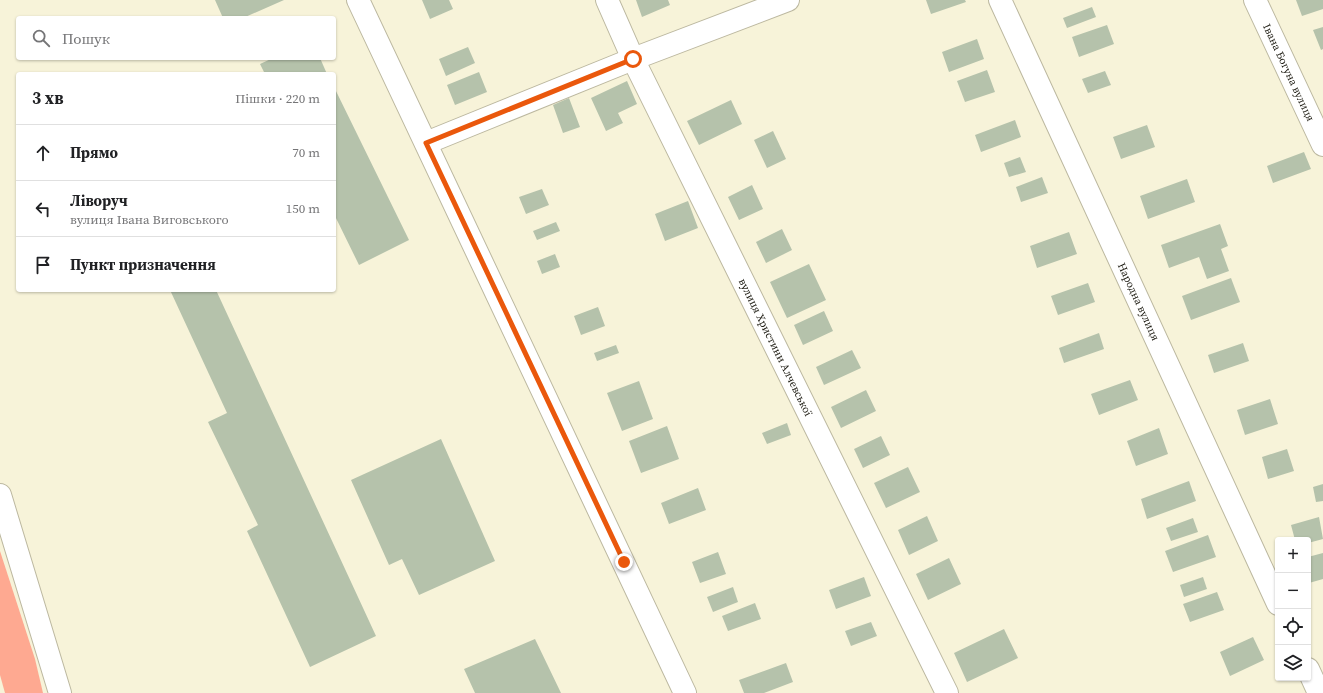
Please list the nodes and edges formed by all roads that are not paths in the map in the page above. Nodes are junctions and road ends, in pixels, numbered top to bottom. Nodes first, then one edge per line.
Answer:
1 (358, 0) edge
2 (607, 0) edge
3 (788, 0) edge
4 (1000, 0) edge
5 (1255, 0) edge
6 (633, 59) junction
7 (426, 143) junction
8 (1323, 145) edge
9 (0, 495) edge
10 (1275, 597) edge
11 (1311, 676) edge
12 (60, 693) edge
13 (685, 693) edge
14 (947, 693) edge
15 (1319, 693) edge

1 - 7 street
2 - 6 street, вулиця Христини Алчевської
3 - 6 street
4 - 10 street, Народна вулиця
5 - 8 street, Івана Богуна вулиця
6 - 7 street
6 - 14 street, вулиця Христини Алчевської
7 - 13 street
9 - 12 street
11 - 15 street

